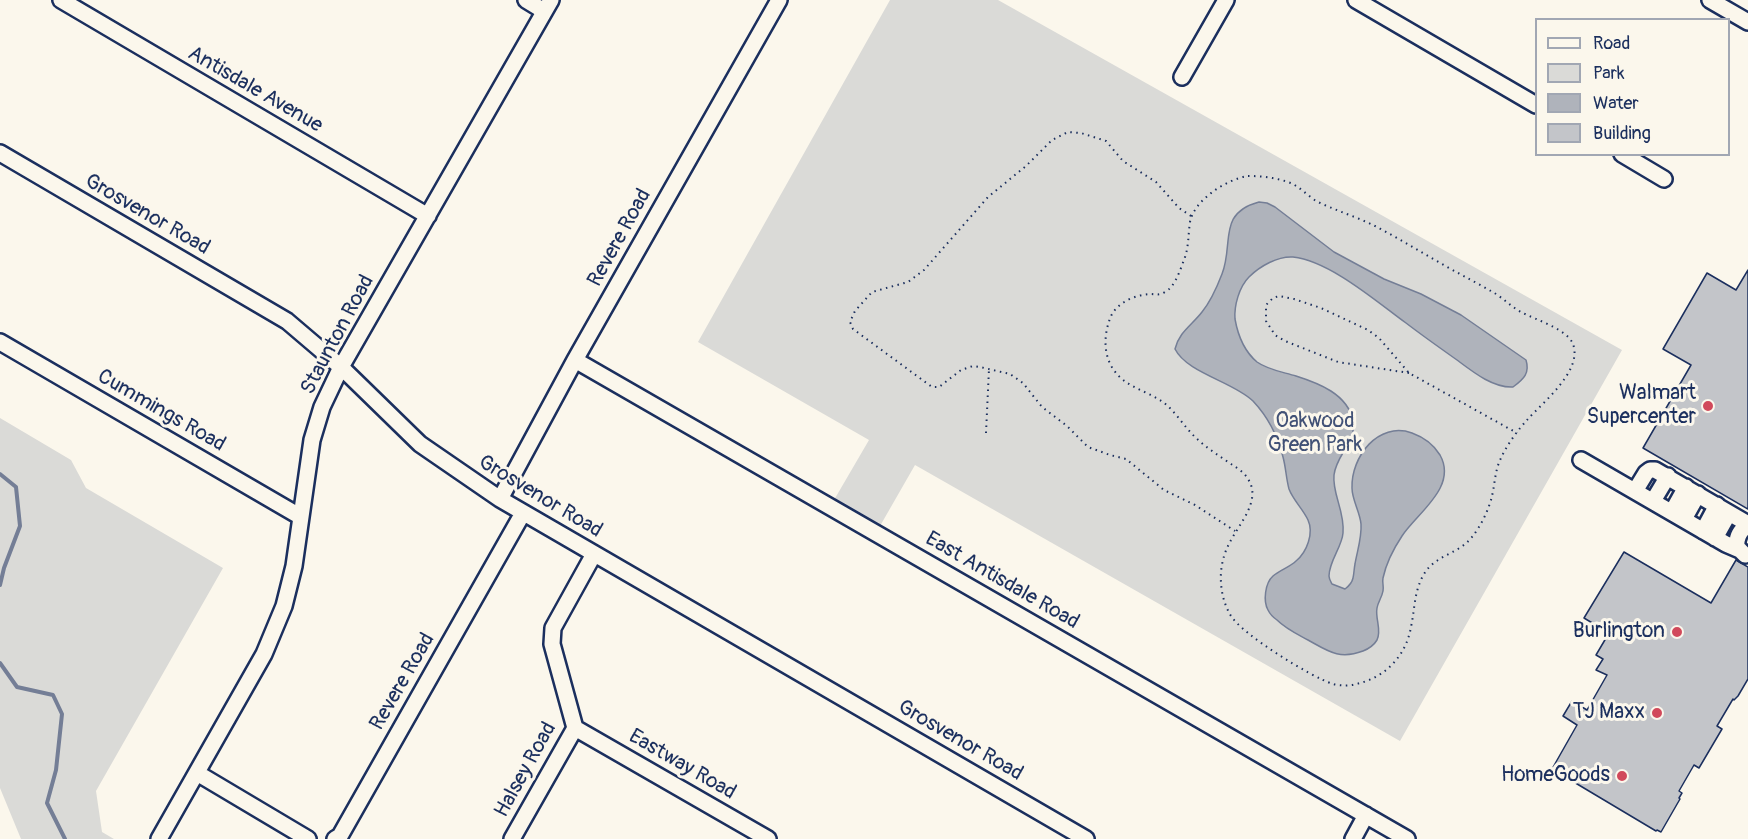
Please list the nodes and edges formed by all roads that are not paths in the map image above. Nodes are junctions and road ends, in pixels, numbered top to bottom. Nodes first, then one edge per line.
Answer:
1 (61, 0) edge
2 (526, 0) edge
3 (779, 0) edge
4 (1226, 0) edge
5 (1356, 0) edge
6 (1710, 0) edge
7 (548, 5) edge
8 (1748, 22) edge
9 (1182, 77) dead end
10 (1535, 104) edge
11 (0, 153) edge
12 (1625, 156) edge
13 (1664, 179) dead end
14 (428, 216) junction
15 (0, 342) edge
16 (575, 360) junction
17 (341, 367) junction
18 (1581, 460) dead end
19 (1635, 492) junction
20 (1698, 494) junction
21 (500, 499) junction
22 (523, 513) junction
23 (301, 517) junction
24 (1684, 520) junction
25 (1748, 525) edge
26 (1744, 553) edge
27 (594, 554) junction
28 (575, 728) junction
29 (196, 773) junction
30 (1366, 815) junction
31 (159, 839) edge
32 (308, 839) edge
33 (335, 839) edge
34 (512, 839) edge
35 (768, 839) edge
36 (1086, 839) edge
37 (1353, 839) edge
38 (1407, 839) edge

1 - 14 street, Antisdale Avenue
2 - 7 street
3 - 16 street, Revere Road
4 - 9 street
5 - 10 street
6 - 8 street
7 - 14 street, Staunton Road
11 - 17 street, Grosvenor Road
12 - 13 street
14 - 17 street, Staunton Road
15 - 23 street, Cummings Road
16 - 21 street, Revere Road
16 - 30 street, East Antisdale Road
17 - 21 street, Grosvenor Road
17 - 23 street, Staunton Road
18 - 19 street
19 - 20 street
19 - 24 street
20 - 24 street
20 - 24 street
20 - 24 street
20 - 24 street
20 - 25 street
21 - 22 street, Grosvenor Road
22 - 27 street, Grosvenor Road
22 - 33 street, Revere Road
23 - 29 street, Staunton Road
24 - 26 street
25 - 26 street
27 - 28 street, Halsey Road
27 - 36 street, Grosvenor Road
28 - 34 street, Halsey Road
28 - 35 street, Eastway Road
29 - 31 street, Staunton Road
29 - 32 street
30 - 37 street
30 - 38 street, East Antisdale Road

